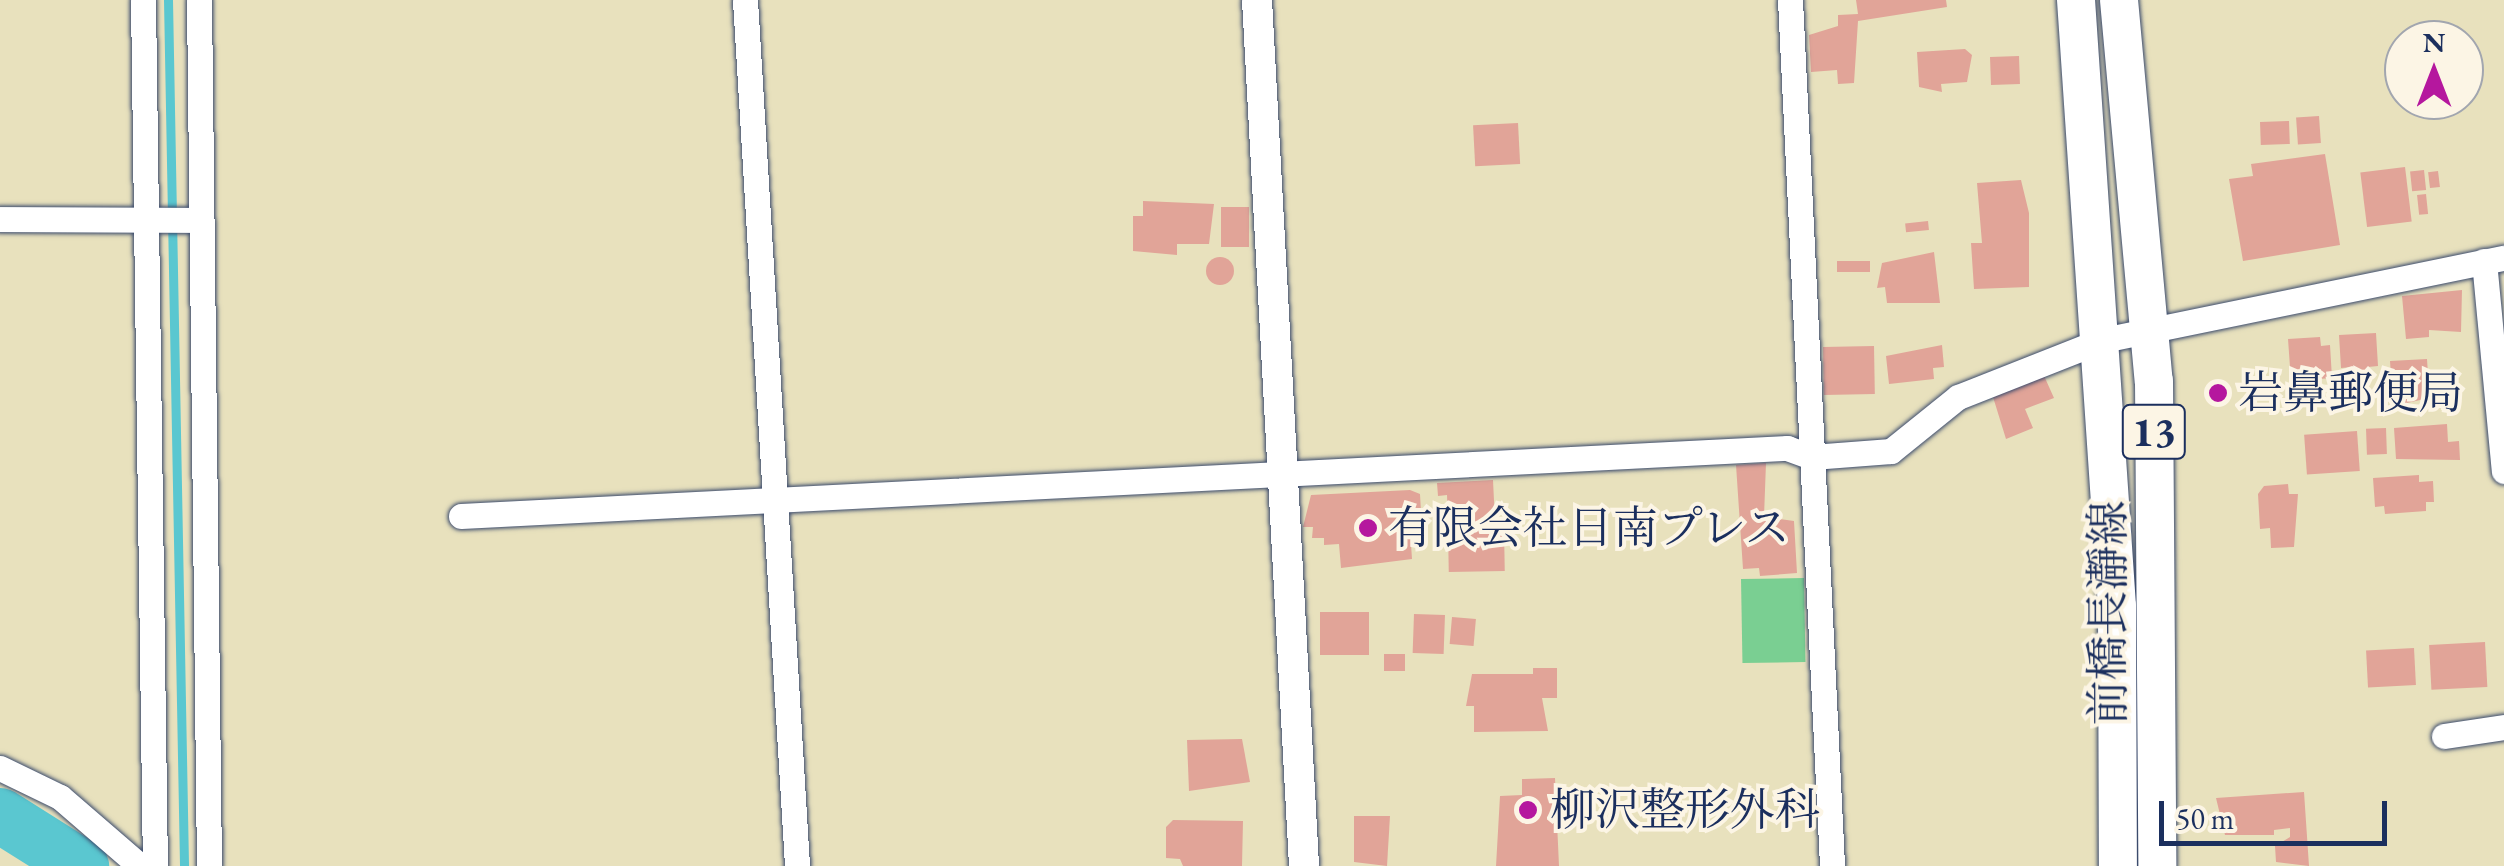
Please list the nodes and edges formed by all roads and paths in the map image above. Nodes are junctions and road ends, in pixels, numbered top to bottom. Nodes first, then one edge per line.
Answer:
1 (143, 0) edge
2 (199, 0) edge
3 (746, 0) edge
4 (1257, 0) edge
5 (1790, 0) edge
6 (2076, 0) edge
7 (2119, 0) edge
8 (0, 219) edge
9 (195, 220) junction
10 (154, 221) junction
11 (2494, 259) edge
12 (2149, 329) junction
13 (2102, 340) junction
14 (1812, 456) junction
15 (2504, 470) edge
16 (1281, 474) junction
17 (778, 499) junction
18 (460, 516) dead end
19 (2504, 728) edge
20 (2444, 736) dead end
21 (0, 768) edge
22 (140, 866) edge
23 (155, 866) edge
24 (208, 866) edge
25 (796, 866) edge
26 (1304, 866) edge
27 (1832, 866) edge
28 (2118, 866) edge
29 (2157, 866) edge

1 - 10 street
2 - 9 street
3 - 17 street
4 - 16 street
5 - 14 street
6 - 13 main road, 前橋長瀞線 / 13
7 - 12 main road, 前橋長瀞線 / 13
8 - 10 street
9 - 10 street
9 - 24 street
10 - 23 street
11 - 12 street
11 - 15 street
12 - 13 street
12 - 29 main road, 前橋長瀞線 / 13
13 - 14 street
13 - 28 main road, 前橋長瀞線 / 13
14 - 16 street
14 - 27 street
16 - 17 street
16 - 26 street
17 - 18 street
17 - 25 street
19 - 20 street
21 - 22 street

